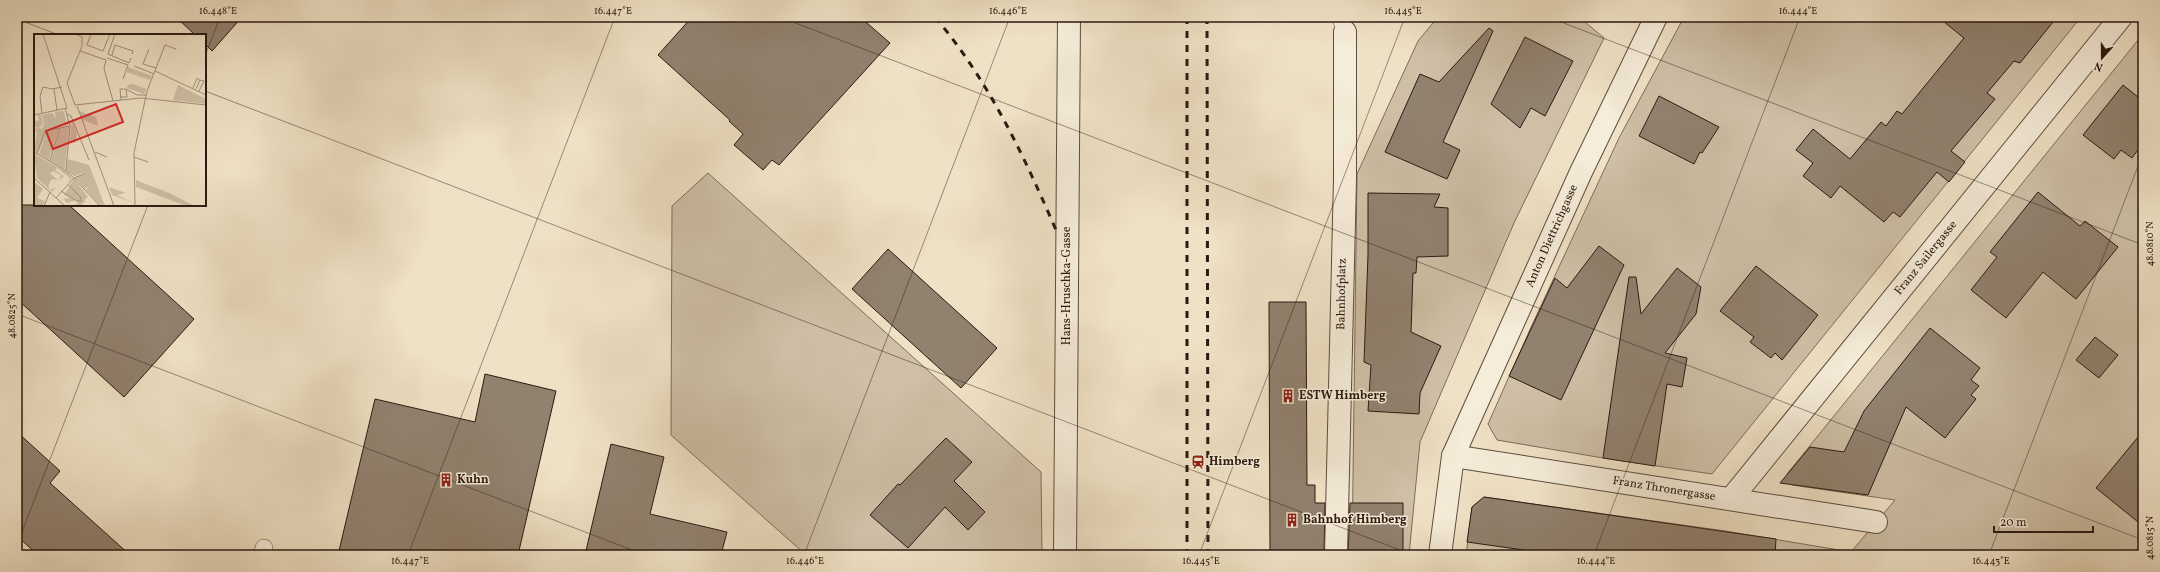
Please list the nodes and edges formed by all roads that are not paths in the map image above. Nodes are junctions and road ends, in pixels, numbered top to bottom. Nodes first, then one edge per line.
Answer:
1 (1070, 17) edge
2 (1656, 17) edge
3 (2121, 17) edge
4 (1343, 25) edge
5 (1453, 456) junction
6 (1731, 499) junction
7 (1876, 522) dead end
8 (1065, 555) edge
9 (1336, 555) edge
10 (1440, 555) edge

1 - 8 street, Hans-Hruschka-Gasse
2 - 5 street, Anton Diettrichgasse
3 - 6 street, Franz Sailergasse
4 - 9 street, Bahnhofplatz
5 - 6 street, Franz Thronergasse
5 - 10 street
6 - 7 street, Franz Thronergasse

